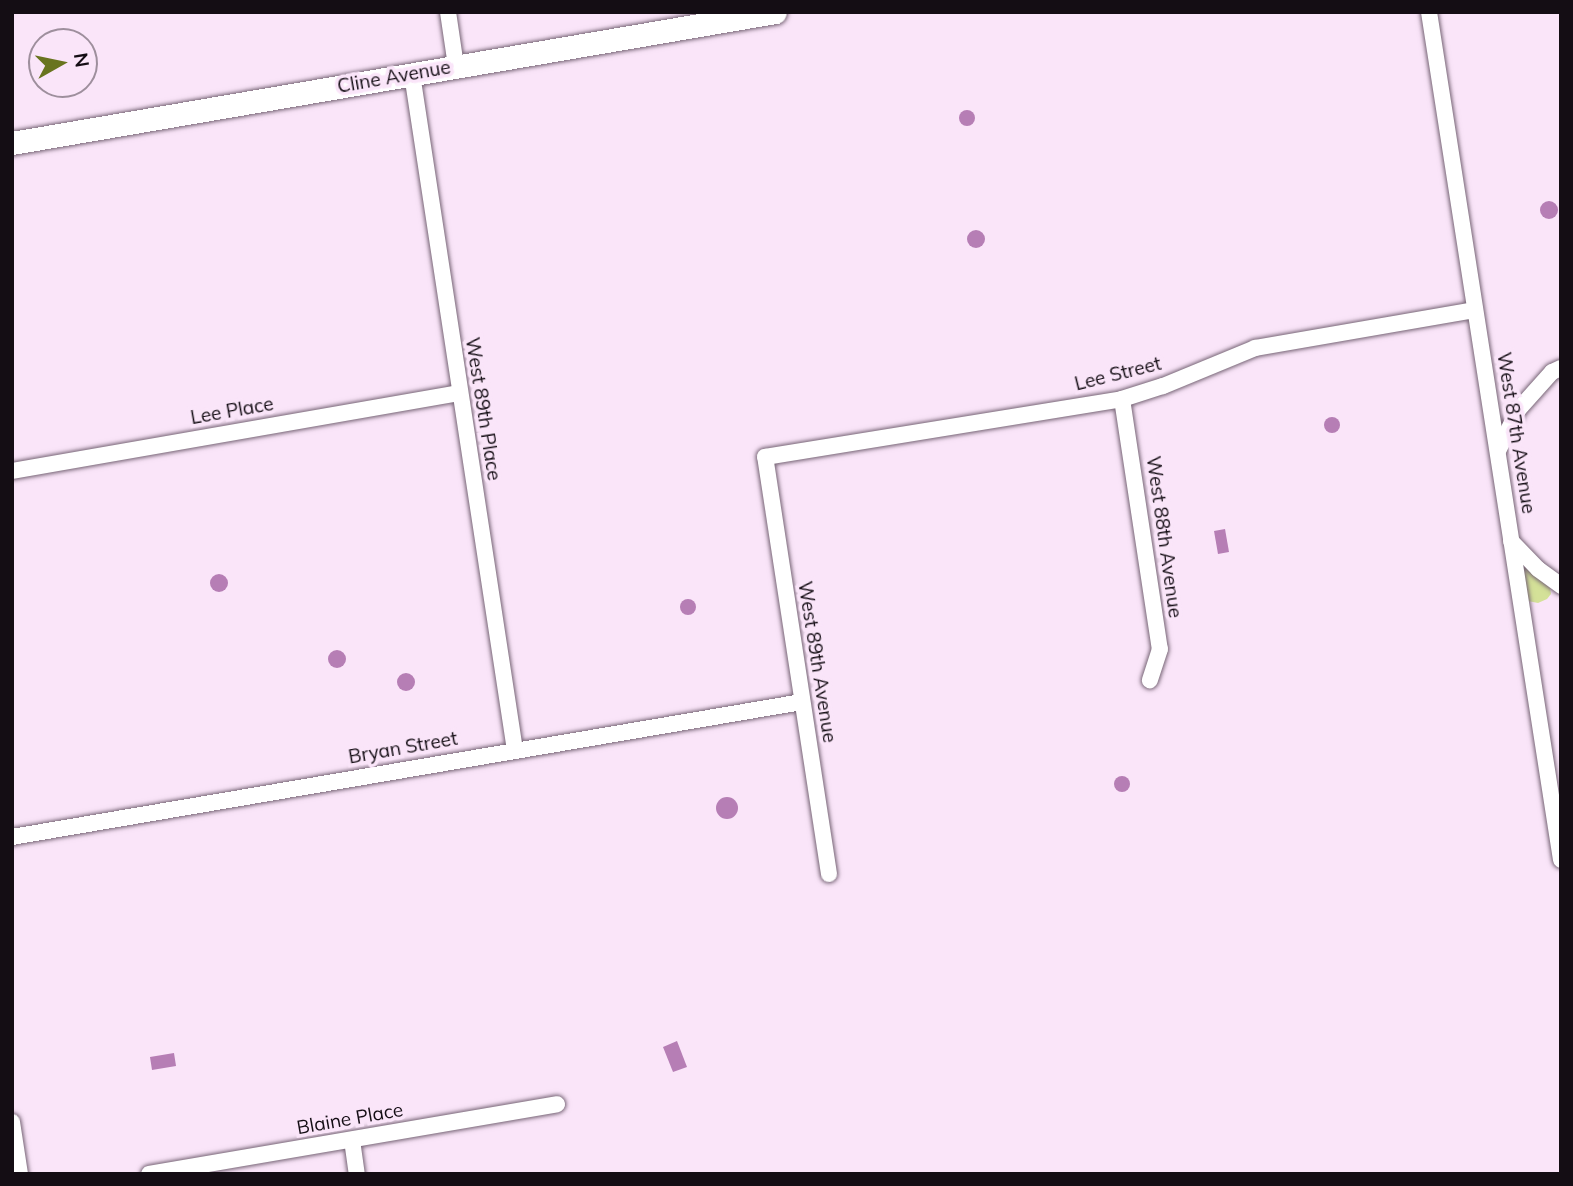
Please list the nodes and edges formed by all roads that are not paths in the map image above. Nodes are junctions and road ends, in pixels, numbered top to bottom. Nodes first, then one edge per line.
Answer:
1 (449, 12) edge
2 (775, 12) edge
3 (1429, 12) edge
4 (456, 66) junction
5 (412, 74) junction
6 (12, 143) edge
7 (1475, 310) junction
8 (1561, 368) edge
9 (459, 393) junction
10 (1122, 399) junction
11 (1498, 451) junction
12 (765, 457) joint
13 (12, 471) edge
14 (1511, 541) junction
15 (1561, 586) edge
16 (1150, 680) dead end
17 (802, 702) junction
18 (515, 750) junction
19 (12, 837) edge
20 (1561, 860) edge
21 (829, 874) dead end
22 (557, 1104) dead end
23 (12, 1122) edge
24 (352, 1140) junction
25 (20, 1174) edge
26 (149, 1174) edge
27 (357, 1174) edge

1 - 4 street
2 - 4 street, Cline Avenue
3 - 7 street, West 87th Avenue
4 - 5 street, Cline Avenue
5 - 6 street, Cline Avenue
5 - 9 street, West 89th Place
7 - 10 street, Lee Street
7 - 11 street, West 87th Avenue
8 - 11 street
9 - 13 street, Lee Place
9 - 18 street, West 89th Place
10 - 12 street, Lee Street
10 - 16 street, West 88th Avenue
11 - 14 street, West 87th Avenue
12 - 17 street, West 89th Avenue
14 - 15 street
14 - 20 street, West 87th Avenue
17 - 18 street, Bryan Street
17 - 21 street, West 89th Avenue
18 - 19 street, Bryan Street
22 - 24 street, Blaine Place
23 - 25 street
24 - 26 street, Blaine Place
24 - 27 street

